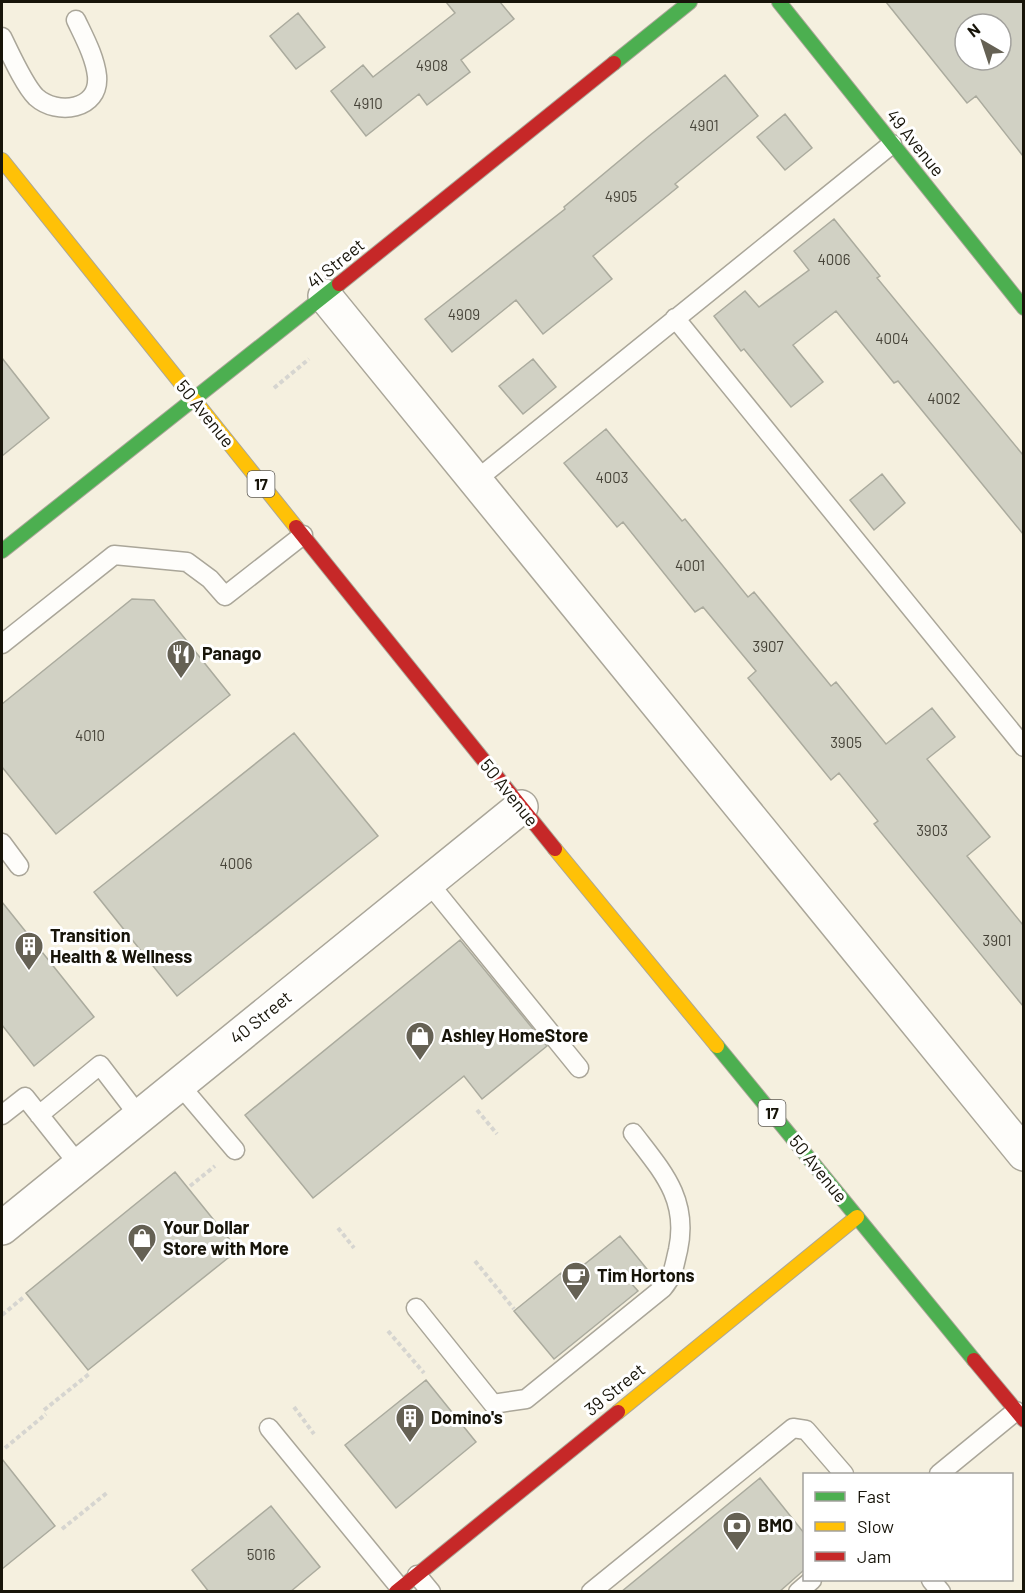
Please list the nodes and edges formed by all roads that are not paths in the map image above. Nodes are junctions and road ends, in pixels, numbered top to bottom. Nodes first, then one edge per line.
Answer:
1 (690, 2) edge
2 (779, 2) edge
3 (76, 20) dead end
4 (2, 37) edge
5 (892, 144) junction
6 (2, 160) edge
7 (325, 296) junction
8 (1023, 308) edge
9 (675, 318) junction
10 (194, 400) junction
11 (475, 481) junction
12 (303, 535) junction
13 (2, 551) edge
14 (2, 644) edge
15 (1023, 747) edge
16 (521, 807) junction
17 (2, 843) edge
18 (19, 866) dead end
19 (428, 882) junction
20 (579, 1068) dead end
21 (179, 1084) junction
22 (2, 1115) edge
23 (39, 1115) junction
24 (140, 1116) junction
25 (633, 1133) dead end
26 (235, 1150) dead end
27 (1023, 1154) edge
28 (79, 1166) junction
29 (857, 1217) junction
30 (2, 1228) edge
31 (416, 1308) dead end
32 (1020, 1415) edge
33 (269, 1428) dead end
34 (843, 1473) edge
35 (940, 1473) edge
36 (417, 1575) junction
37 (811, 1581) edge
38 (398, 1590) edge
39 (597, 1590) edge
40 (431, 1592) edge
41 (798, 1592) edge

1 - 7 street, 41 Street
2 - 5 street, 49 Avenue
3 - 4 lane
5 - 8 street, 49 Avenue
5 - 9 lane
6 - 10 street, 50 Avenue / 17
7 - 10 street, 41 Street
7 - 11 street
9 - 11 lane
9 - 15 lane
10 - 12 street, 50 Avenue / 17
10 - 13 street, 41 Street
11 - 27 street
12 - 14 lane
12 - 16 street, 50 Avenue / 17
16 - 19 street, 40 Street
16 - 29 street, 50 Avenue / 17
17 - 18 lane
19 - 20 lane
19 - 21 street, 40 Street
21 - 24 street, 40 Street
21 - 26 lane
22 - 23 lane
23 - 24 lane
23 - 28 lane
24 - 28 street, 40 Street
25 - 31 lane
28 - 30 street, 40 Street
29 - 32 street, 50 Avenue / 17
29 - 36 street, 39 Street
32 - 35 lane
33 - 38 lane
34 - 39 lane
36 - 38 street, 39 Street
36 - 40 lane
37 - 41 lane

